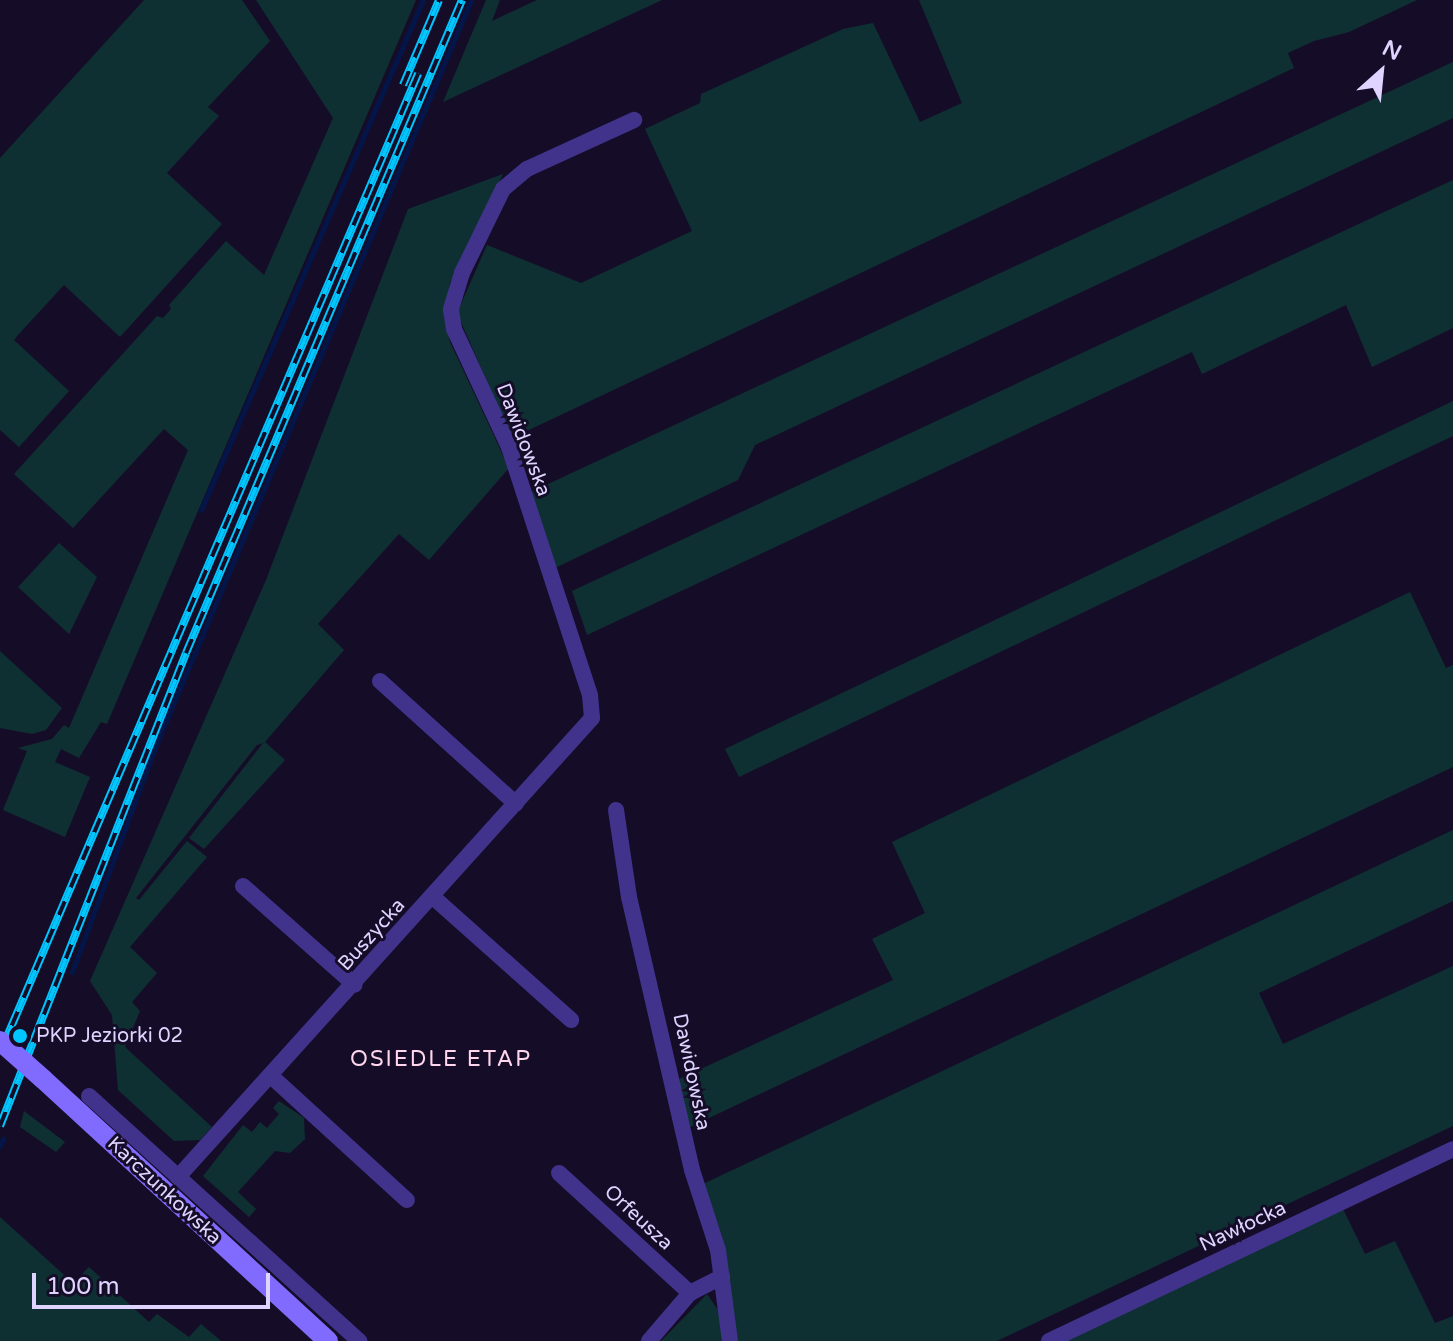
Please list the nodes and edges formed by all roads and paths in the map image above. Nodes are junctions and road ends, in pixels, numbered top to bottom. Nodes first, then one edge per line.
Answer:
1 (634, 120) dead end
2 (380, 681) dead end
3 (592, 718) joint
4 (516, 804) junction
5 (616, 810) dead end
6 (243, 886) dead end
7 (433, 897) junction
8 (355, 985) junction
9 (571, 1020) dead end
10 (0, 1041) edge
11 (0, 1058) edge
12 (271, 1076) junction
13 (40, 1085) junction
14 (89, 1096) dead end
15 (1453, 1149) edge
16 (559, 1173) dead end
17 (178, 1177) junction
18 (407, 1200) dead end
19 (722, 1277) junction
20 (690, 1293) junction
21 (314, 1341) edge
22 (328, 1341) edge
23 (359, 1341) edge
24 (649, 1341) edge
25 (730, 1341) edge
26 (1049, 1341) edge

1 - 3 street, Dawidowska
2 - 4 street
3 - 4 street, Buszycka
4 - 7 street, Buszycka
5 - 19 street, Dawidowska
6 - 8 street
7 - 8 street, Buszycka
7 - 9 street
8 - 12 street, Buszycka
10 - 13 street, Karczunkowska, bridge
11 - 13 street, Karczunkowska
12 - 17 street, Buszycka
12 - 18 street
13 - 21 street, Karczunkowska
13 - 22 street, Karczunkowska
14 - 17 street, Karczunkowska
15 - 26 street, Nawłocka
16 - 20 street, Orfeusza
17 - 23 street, Karczunkowska
19 - 20 street
19 - 25 street, Dawidowska
20 - 24 street

